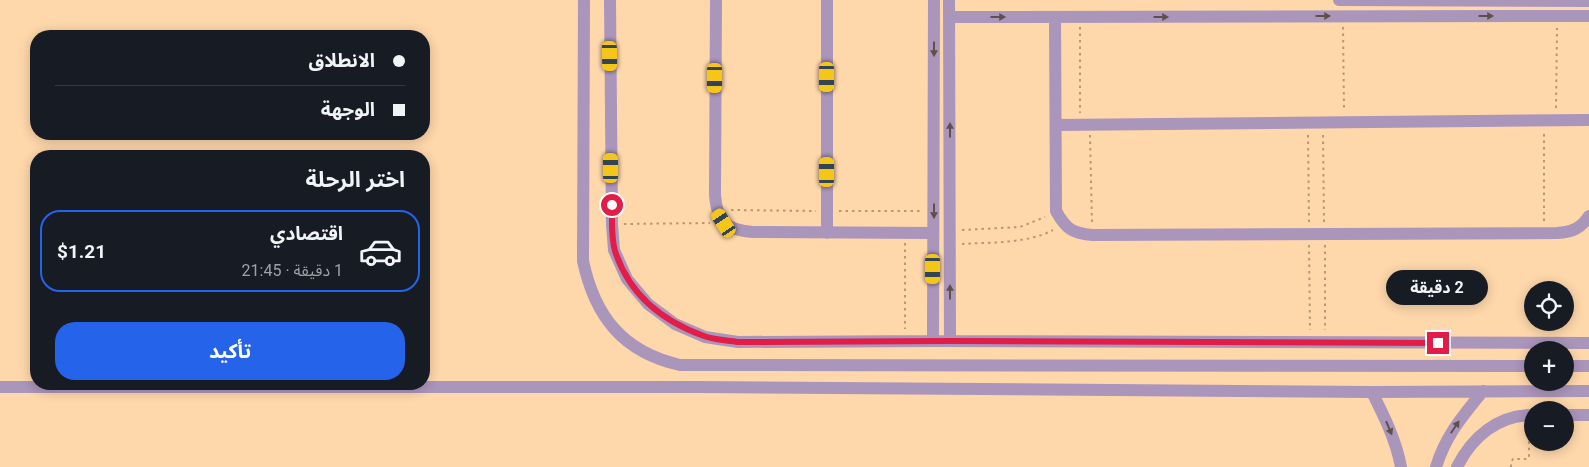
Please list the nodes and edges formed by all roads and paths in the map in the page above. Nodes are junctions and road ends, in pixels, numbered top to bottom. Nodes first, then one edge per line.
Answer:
1 (584, 0) edge
2 (610, 0) edge
3 (716, 0) edge
4 (827, 0) edge
5 (934, 0) edge
6 (949, 0) edge
7 (1339, 0) edge
8 (1481, 0) edge
9 (1589, 1) edge
10 (1342, 16) junction
11 (1557, 16) junction
12 (1589, 16) edge
13 (950, 17) junction
14 (1055, 17) junction
15 (1080, 17) junction
16 (1550, 120) junction
17 (1589, 120) edge
18 (1344, 122) junction
19 (1056, 125) junction
20 (1085, 125) junction
21 (1056, 211) junction
22 (1589, 216) edge
23 (724, 223) junction
24 (612, 224) junction
25 (1064, 225) junction
26 (950, 230) junction
27 (826, 232) junction
28 (905, 233) junction
29 (934, 233) junction
30 (1544, 234) junction
31 (1092, 235) junction
32 (950, 245) junction
33 (905, 341) junction
34 (933, 341) junction
35 (950, 341) junction
36 (1589, 343) edge
37 (1524, 366) edge
38 (1574, 366) edge
39 (1589, 366) edge
40 (0, 387) edge
41 (30, 387) edge
42 (430, 387) edge
43 (1483, 391) junction
44 (1589, 391) edge
45 (1372, 392) junction
46 (1524, 415) edge
47 (1574, 415) edge
48 (1589, 415) edge
49 (1529, 451) edge
50 (1401, 467) edge
51 (1436, 467) edge
52 (1457, 467) edge
53 (1511, 467) edge

1 - 37 street
2 - 24 street
3 - 23 street
4 - 27 street
5 -> 29 street
6 - 13 street
7 - 8 street
8 - 9 street
10 -> 11 street
15 -> 10 street
10 - 18 path
11 - 12 street
11 - 16 path
13 -> 14 street
26 -> 13 street
14 - 15 street
14 - 19 street
15 - 20 path
16 - 17 street
16 - 18 street
16 - 30 path
18 - 20 street
19 - 20 street
19 - 21 street
20 - 31 path
21 - 25 street
21 - 26 path
22 - 30 street
23 - 24 path
23 - 27 street
24 - 33 street
25 - 31 street
25 - 32 path
26 - 32 street
27 - 28 street
28 - 29 street
28 - 33 path
29 - 34 street
30 - 31 street
35 -> 32 street
33 - 34 street
34 - 35 street
35 - 36 street
38 - 39 street
40 - 41 street
42 - 45 street
43 - 44 street
43 - 45 street
51 -> 43 street
45 -> 50 street
46 - 52 street
47 - 48 street
49 - 53 path

